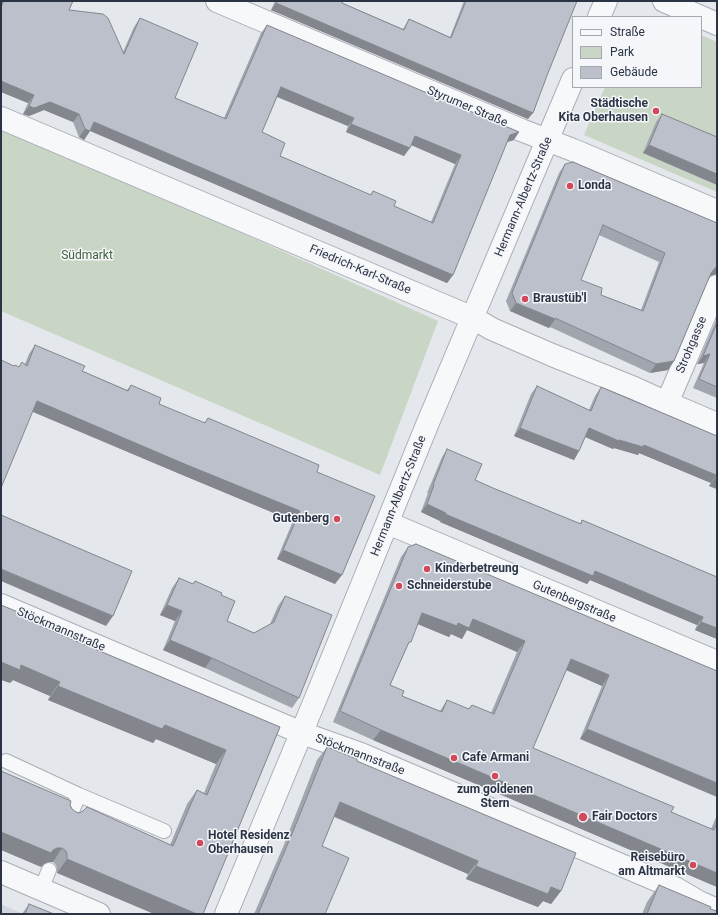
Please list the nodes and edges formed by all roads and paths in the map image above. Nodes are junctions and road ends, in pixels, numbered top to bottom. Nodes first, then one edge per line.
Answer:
1 (217, 1) edge
2 (606, 1) edge
3 (664, 1) edge
4 (599, 16) edge
5 (699, 16) edge
6 (702, 17) edge
7 (717, 24) edge
8 (572, 81) edge
9 (1, 118) edge
10 (547, 141) junction
11 (717, 211) edge
12 (717, 286) edge
13 (473, 318) junction
14 (667, 403) junction
15 (717, 424) edge
16 (388, 524) junction
17 (1, 605) edge
18 (717, 662) edge
19 (302, 733) junction
20 (6, 760) dead end
21 (80, 795) junction
22 (69, 818) edge
23 (164, 831) dead end
24 (1, 872) edge
25 (717, 910) edge
26 (99, 914) edge
27 (226, 914) edge

1 - 10 street, Styrumer Straße
2 - 4 street
3 - 5 street
6 - 7 street
8 - 10 street, Hermann-Albertz-Straße
9 - 13 street, Friedrich-Karl-Straße
10 - 11 street, Styrumer Straße
10 - 13 street, Hermann-Albertz-Straße
12 - 14 street, Strohgasse
13 - 14 street, Friedrich-Karl-Straße
13 - 16 street, Hermann-Albertz-Straße
14 - 15 street, Friedrich-Karl-Straße
16 - 18 street, Gutenbergstraße
16 - 19 street, Hermann-Albertz-Straße
17 - 19 street, Stöckmannstraße
19 - 25 street, Stöckmannstraße
19 - 27 street, Hermann-Albertz-Straße
20 - 21 lane
21 - 22 lane
21 - 23 lane
24 - 26 street

